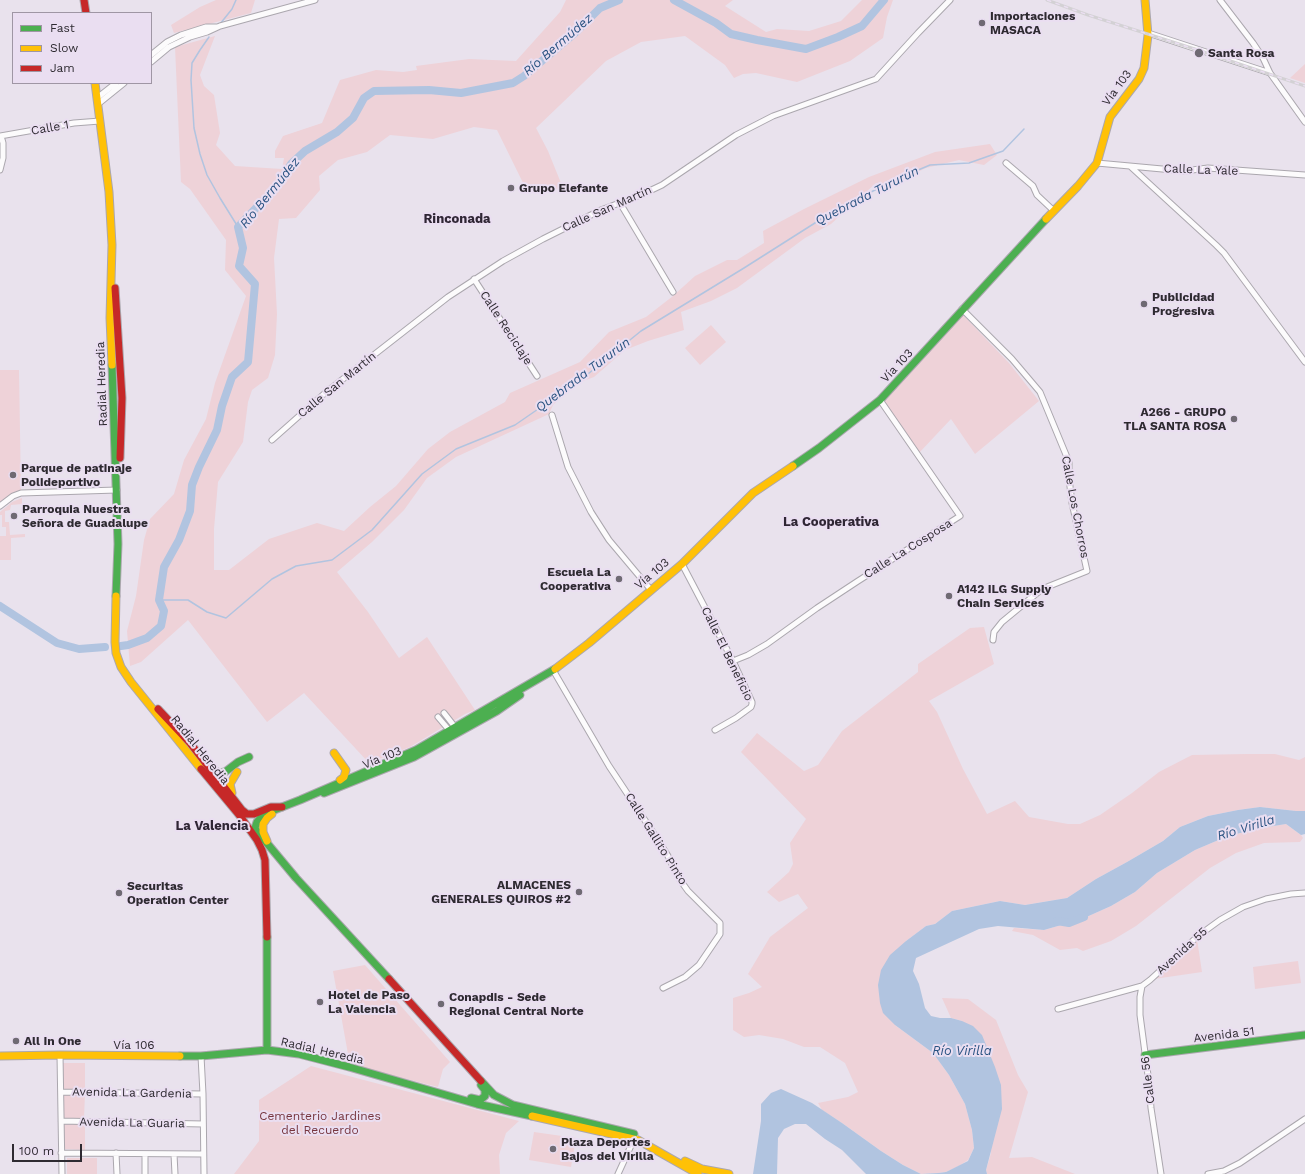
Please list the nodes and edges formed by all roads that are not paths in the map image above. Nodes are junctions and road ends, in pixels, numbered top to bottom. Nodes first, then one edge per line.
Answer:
1 (84, 0) edge
2 (315, 0) edge
3 (950, 0) edge
4 (1145, 0) edge
5 (1220, 0) edge
6 (86, 12) edge
7 (220, 26) junction
8 (1148, 33) junction
9 (152, 54) edge
10 (1263, 58) junction
11 (152, 61) edge
12 (1253, 66) junction
13 (1270, 73) junction
14 (95, 84) edge
15 (115, 84) edge
16 (123, 84) edge
17 (98, 101) junction
18 (100, 120) junction
19 (1305, 122) edge
20 (1, 136) edge
21 (1097, 162) junction
22 (1006, 163) dead end
23 (1131, 167) junction
24 (0, 170) edge
25 (1305, 175) edge
26 (620, 203) junction
27 (1054, 211) junction
28 (112, 245) junction
29 (474, 279) junction
30 (673, 292) dead end
31 (962, 310) junction
32 (110, 318) junction
33 (1305, 362) edge
34 (537, 376) dead end
35 (122, 398) junction
36 (880, 400) junction
37 (552, 415) dead end
38 (272, 440) dead end
39 (116, 478) junction
40 (117, 490) junction
41 (0, 506) edge
42 (682, 564) junction
43 (651, 590) junction
44 (993, 640) dead end
45 (733, 661) junction
46 (554, 670) junction
47 (130, 682) junction
48 (518, 696) junction
49 (152, 708) junction
50 (444, 713) dead end
51 (438, 717) dead end
52 (453, 729) junction
53 (715, 730) dead end
54 (334, 753) dead end
55 (249, 757) dead end
56 (209, 768) junction
57 (237, 772) dead end
58 (358, 775) junction
59 (369, 775) junction
60 (222, 783) junction
61 (348, 784) junction
62 (308, 795) junction
63 (237, 803) junction
64 (282, 807) junction
65 (242, 810) junction
66 (255, 828) junction
67 (257, 840) junction
68 (277, 855) junction
69 (265, 860) junction
70 (296, 878) junction
71 (1305, 893) edge
72 (1142, 986) junction
73 (664, 988) dead end
74 (1058, 1009) dead end
75 (1305, 1035) edge
76 (267, 1050) junction
77 (60, 1055) junction
78 (1146, 1055) junction
79 (0, 1056) edge
80 (201, 1056) junction
81 (352, 1068) junction
82 (473, 1073) junction
83 (61, 1092) junction
84 (203, 1094) junction
85 (1305, 1119) edge
86 (61, 1121) junction
87 (203, 1124) junction
88 (635, 1137) junction
89 (61, 1153) junction
90 (116, 1153) junction
91 (145, 1154) junction
92 (174, 1154) junction
93 (203, 1154) junction
94 (62, 1174) edge
95 (116, 1174) edge
96 (145, 1174) edge
97 (175, 1174) edge
98 (204, 1174) edge
99 (618, 1174) edge
100 (698, 1174) edge
101 (729, 1174) edge
102 (1161, 1174) edge
103 (1208, 1174) edge

1 - 6 main road
2 - 7 street
3 - 26 street, Calle San Martín
4 - 8 main road, Vía 103
5 - 10 street
7 - 9 street
7 - 11 street
8 - 12 street
8 - 21 main road, Vía 103
10 - 12 street
10 - 13 street
12 - 13 street
13 - 19 street
14 - 17 main road, Radial Heredia
15 - 17 street
16 - 17 street
17 - 18 main road, Radial Heredia
18 - 20 street, Calle 1
18 - 28 main road, Radial Heredia
20 - 24 street
21 - 23 street, Calle La Yale
21 - 27 main road, Vía 103
22 - 27 street
23 - 25 street, Calle La Yale
23 - 33 street
26 - 29 street, Calle San Martín
26 - 30 street
27 - 31 main road, Vía 103
28 - 32 main road, Radial Heredia
28 - 35 main road
29 - 34 street, Calle Reciclaje
29 - 38 street, Calle San Martín
31 - 36 main road, Vía 103
31 - 44 street, Calle Los Chorros
32 - 35 main road
32 - 39 main road, Radial Heredia
35 - 39 main road
35 - 40 main road
36 - 42 main road, Vía 103
36 - 45 street, Calle La Cosposa
37 - 43 street
39 - 40 main road, Radial Heredia
40 - 41 street
40 - 47 main road, Radial Heredia
42 - 43 main road, Vía 103
42 - 45 street, Calle El Beneficio
43 - 46 main road, Vía 103
45 - 53 street, Calle El Beneficio
46 - 48 main road, Vía 103
46 - 52 main road, Vía 103
46 - 73 street, Calle Gallito Pinto
47 - 49 main road, Radial Heredia
47 - 56 main road, Radial Heredia
48 - 52 main road
48 - 59 main road, Vía 103
49 - 60 main road
49 - 67 main road, Radial Heredia
50 - 52 street
51 - 52 street
52 - 58 main road, Vía 103
52 - 59 main road
54 - 62 main road
55 - 56 main road
56 - 60 main road, Radial Heredia
57 - 63 main road
58 - 59 main road
58 - 61 main road
58 - 62 main road, Vía 103
59 - 61 main road, Vía 103
60 - 63 main road, Radial Heredia
61 - 68 main road, Vía 103
62 - 64 main road, Vía 103
63 - 65 main road, Radial Heredia
64 - 65 main road
64 - 66 main road
65 - 66 main road, Radial Heredia
66 - 67 main road
66 - 68 main road, Radial Heredia
67 - 69 main road, Radial Heredia
68 - 70 main road, Radial Heredia
69 - 70 main road
69 - 76 main road, Radial Heredia
70 - 82 main road, Radial Heredia
71 - 72 street, Avenida 55
72 - 74 street, Avenida 55
72 - 78 street, Calle 56
75 - 78 main road, Avenida 51
76 - 80 main road, Vía 106
76 - 81 main road, Radial Heredia
77 - 79 main road, Vía 106
77 - 80 main road, Vía 106
77 - 83 street
78 - 102 street, Calle 56
80 - 84 street
81 - 82 main road
81 - 88 main road, Radial Heredia
82 - 88 main road, Radial Heredia
83 - 84 street, Avenida La Gardenia
83 - 86 street
84 - 87 street
85 - 103 street
86 - 87 street, Avenida La Guaria
86 - 89 street
87 - 93 street
88 - 99 street
88 - 100 main road, Radial Heredia
88 - 101 main road, Radial Heredia
89 - 90 street
89 - 94 street
90 - 91 street
90 - 95 street
91 - 92 street
91 - 96 street
92 - 93 street
92 - 97 street
93 - 98 street

